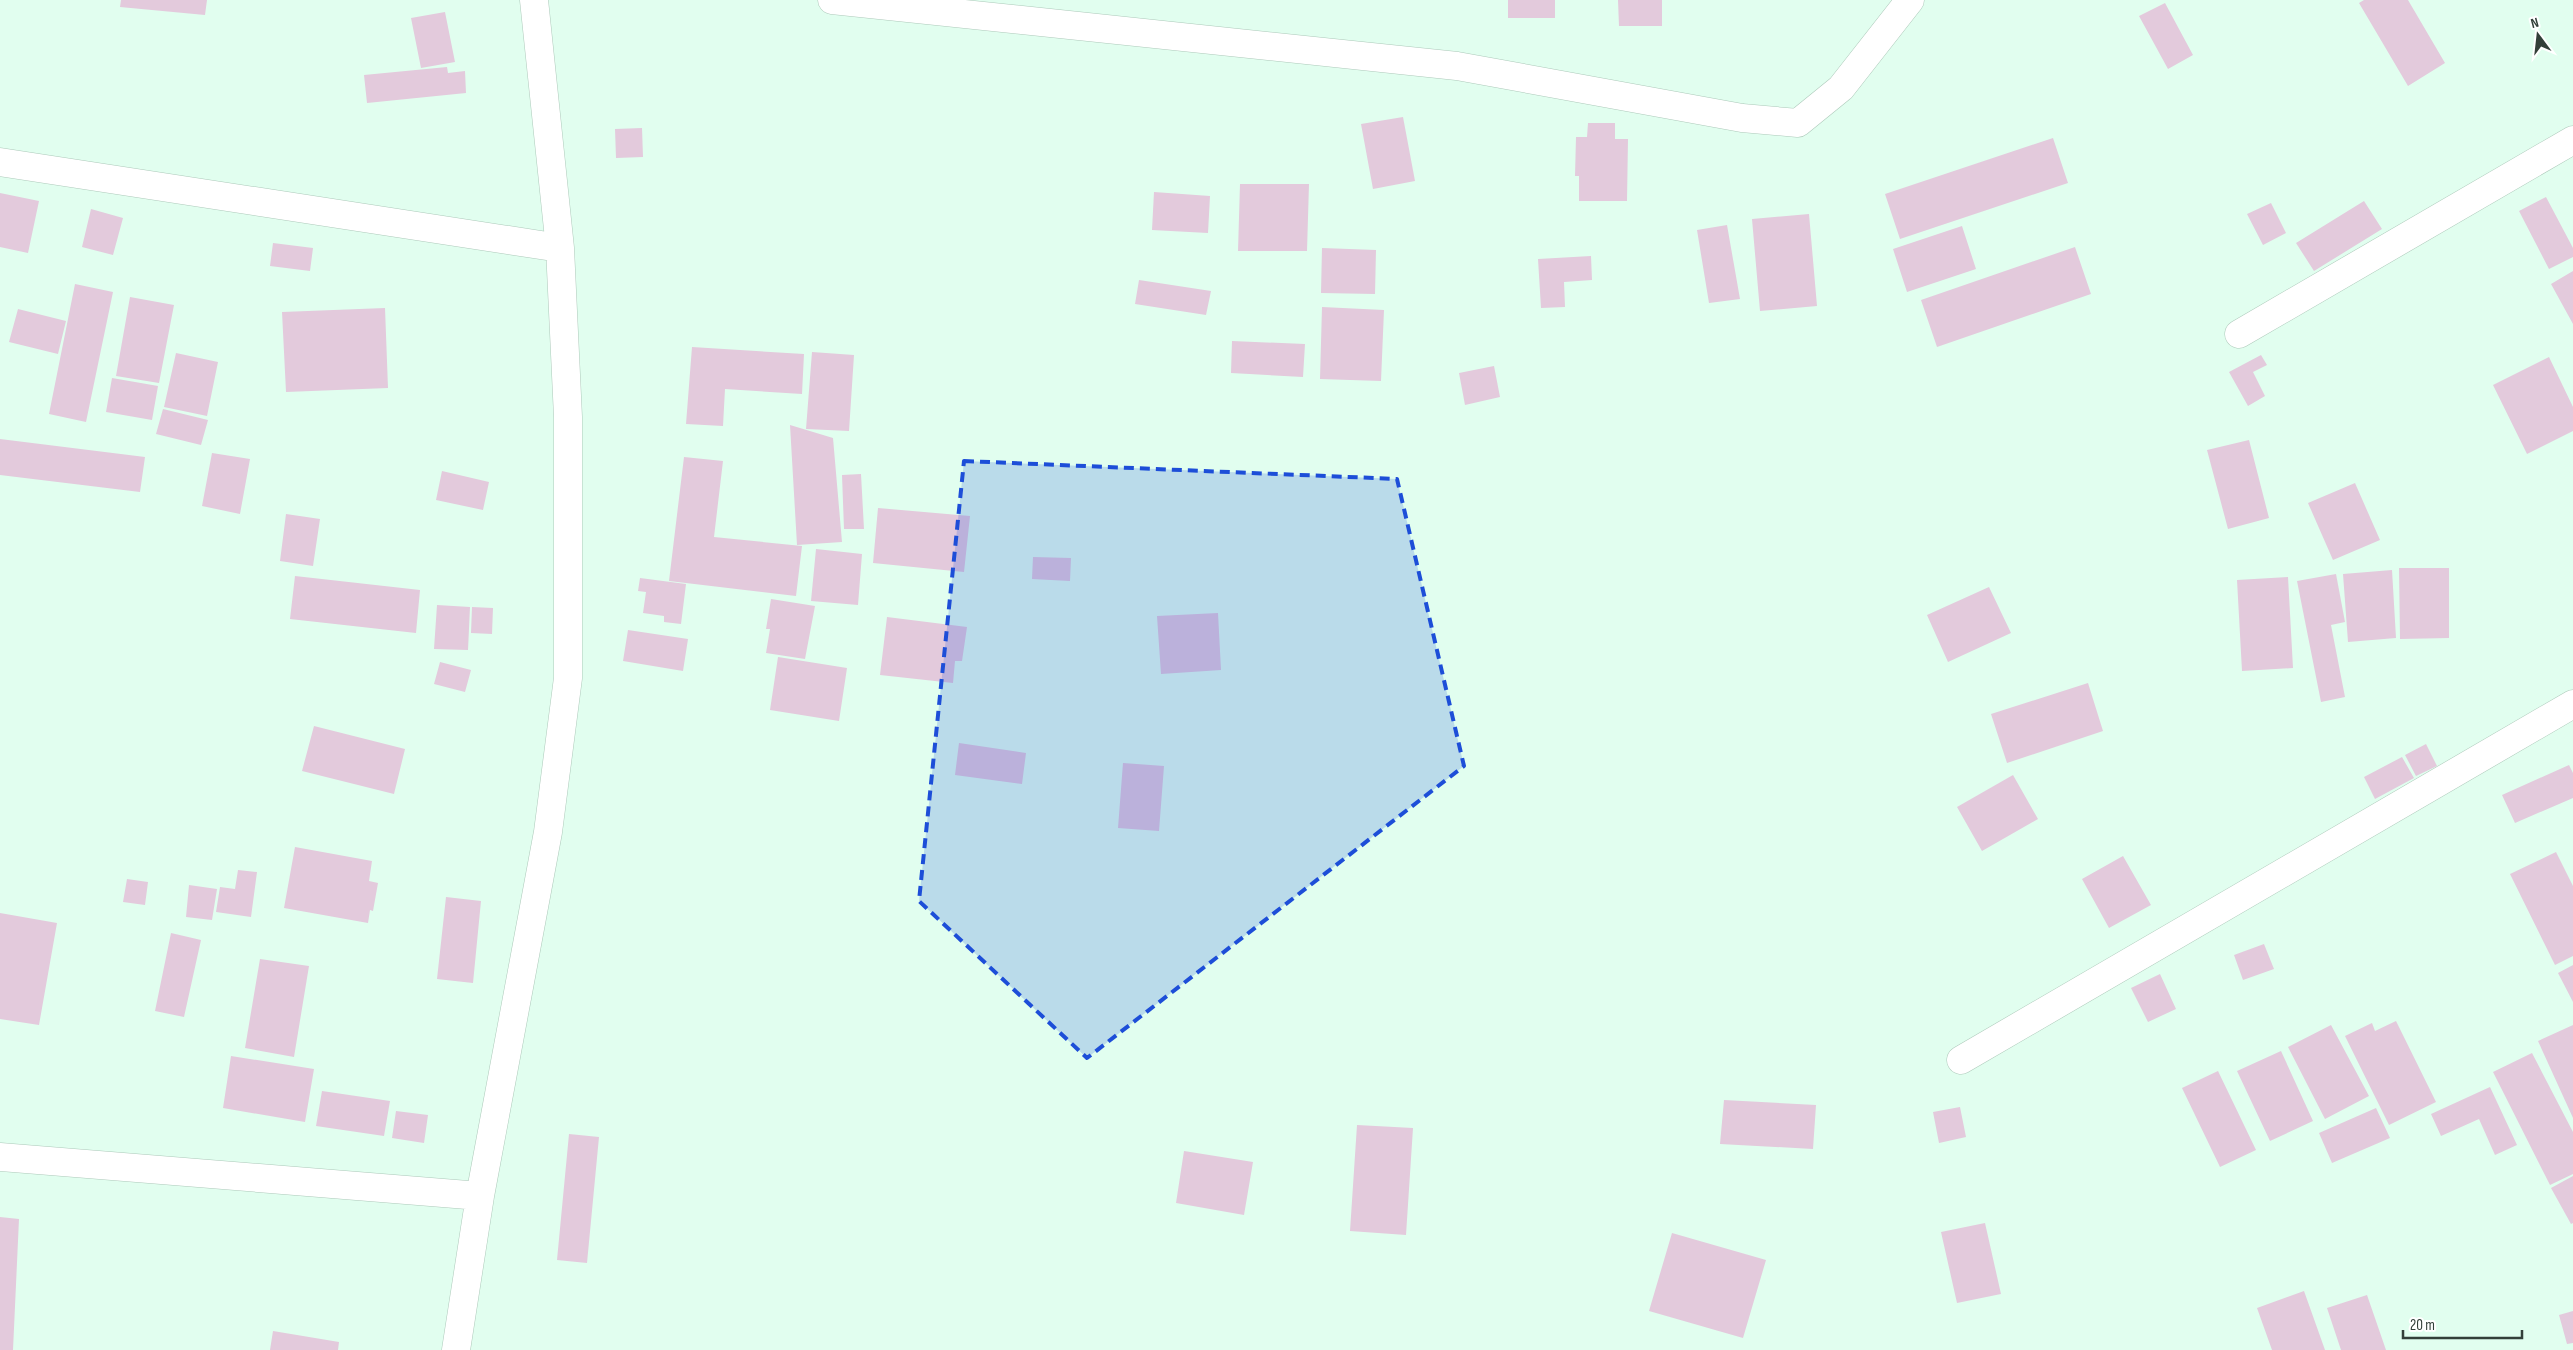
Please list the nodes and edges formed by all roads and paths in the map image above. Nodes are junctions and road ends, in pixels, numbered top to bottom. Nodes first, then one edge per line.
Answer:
1 (534, 0) edge
2 (832, 0) edge
3 (1910, 0) edge
4 (2573, 140) edge
5 (0, 162) edge
6 (560, 248) junction
7 (2239, 334) dead end
8 (2573, 704) edge
9 (1961, 1060) dead end
10 (0, 1157) edge
11 (480, 1196) junction
12 (456, 1350) edge

1 - 6 street
2 - 3 street
4 - 7 street
5 - 6 street
6 - 11 street
8 - 9 street
10 - 11 street
11 - 12 street

